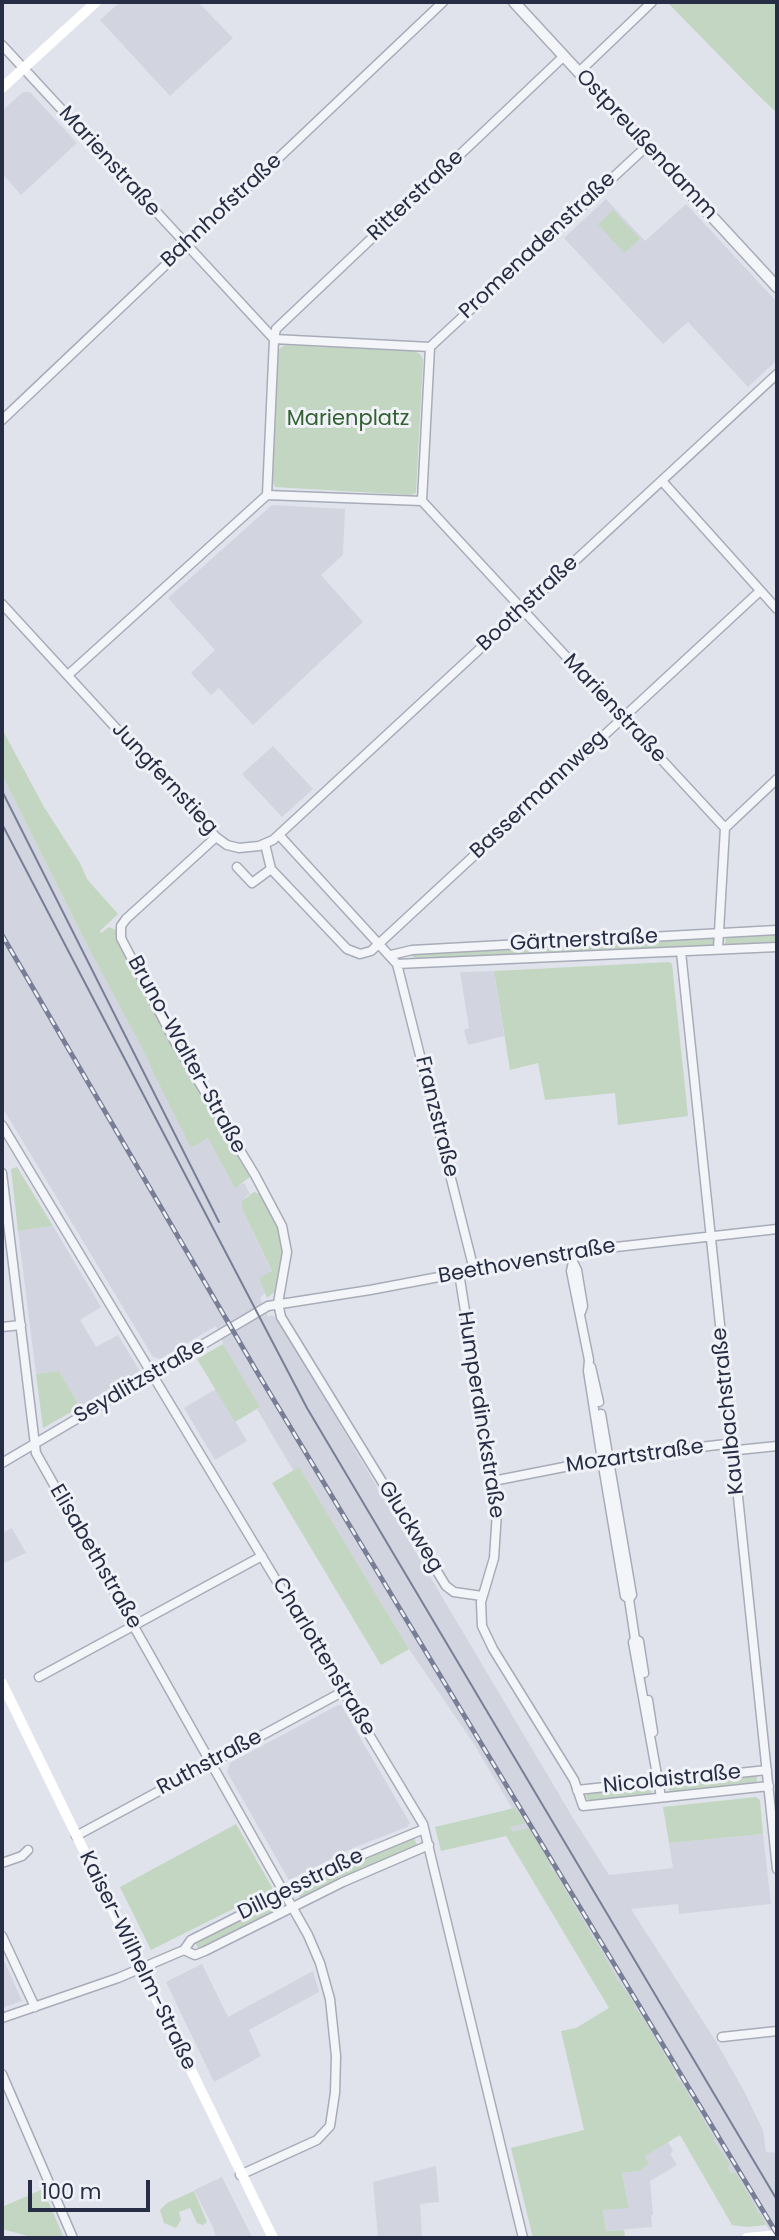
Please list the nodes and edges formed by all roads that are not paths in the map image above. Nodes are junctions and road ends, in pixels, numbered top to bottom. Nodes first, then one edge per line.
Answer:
1 (96, 2) edge
2 (443, 2) edge
3 (514, 2) edge
4 (652, 2) edge
5 (2, 46) edge
6 (564, 56) junction
7 (23, 68) junction
8 (579, 72) junction
9 (2, 88) edge
10 (647, 146) junction
11 (186, 246) junction
12 (777, 287) edge
13 (274, 339) junction
14 (430, 347) junction
15 (777, 374) edge
16 (2, 421) edge
17 (662, 481) junction
18 (267, 495) junction
19 (422, 501) junction
20 (760, 591) junction
21 (2, 604) edge
22 (777, 609) edge
23 (522, 610) junction
24 (68, 675) junction
25 (622, 718) junction
26 (777, 779) edge
27 (725, 828) junction
28 (279, 835) junction
29 (216, 837) junction
30 (265, 844) junction
31 (237, 867) dead end
32 (271, 869) junction
33 (777, 930) edge
34 (718, 933) junction
35 (379, 943) junction
36 (777, 947) edge
37 (718, 949) junction
38 (681, 952) junction
39 (391, 955) junction
40 (397, 964) junction
41 (2, 1125) edge
42 (2, 1172) edge
43 (777, 1229) edge
44 (6, 1236) edge
45 (711, 1236) junction
46 (571, 1252) junction
47 (474, 1270) junction
48 (459, 1273) junction
49 (278, 1303) junction
50 (21, 1325) junction
51 (2, 1327) edge
52 (153, 1375) junction
53 (35, 1444) junction
54 (777, 1446) edge
55 (733, 1448) junction
56 (605, 1459) junction
57 (2, 1463) edge
58 (493, 1481) junction
59 (262, 1556) junction
60 (482, 1597) junction
61 (134, 1625) junction
62 (39, 1677) dead end
63 (2, 1683) edge
64 (344, 1691) junction
65 (211, 1763) junction
66 (767, 1770) junction
67 (659, 1782) junction
68 (771, 1782) edge
69 (577, 1790) junction
70 (661, 1797) junction
71 (424, 1829) junction
72 (76, 1836) junction
73 (429, 1845) junction
74 (28, 1850) dead end
75 (2, 1863) edge
76 (777, 1869) edge
77 (285, 1893) junction
78 (293, 1908) junction
79 (2, 1936) edge
80 (184, 1951) junction
81 (141, 1968) junction
82 (35, 2007) junction
83 (2, 2018) edge
84 (777, 2031) edge
85 (722, 2037) dead end
86 (2, 2074) edge
87 (240, 2175) junction
88 (777, 2235) edge
89 (73, 2238) edge
90 (273, 2238) edge
91 (523, 2238) edge
92 (747, 2238) edge

1 - 7 main road
2 - 11 street, Bahnhofstraße
3 - 6 street, Ostpreußendamm
4 - 8 street
5 - 7 street, Marienstraße
6 - 8 street, Ostpreußendamm
6 - 13 street, Ritterstraße
7 - 9 main road
7 - 11 street, Marienstraße
8 - 10 street, Ostpreußendamm
10 - 12 street, Ostpreußendamm
10 - 14 street, Promenadenstraße
11 - 13 street, Marienstraße
11 - 16 street, Bahnhofstraße
13 - 14 street
13 - 18 street
14 - 19 street
15 - 17 street, Boothstraße
17 - 20 street
17 - 23 street, Boothstraße
18 - 19 street
18 - 24 street
19 - 23 street, Marienstraße
20 - 22 street
20 - 25 street, Bassermannweg
21 - 24 street, Jungfernstieg
23 - 25 street, Marienstraße
23 - 28 street, Boothstraße
24 - 29 street, Jungfernstieg
25 - 27 street, Marienstraße
25 - 35 street, Bassermannweg
26 - 27 street
27 - 34 street
28 - 30 street, Jungfernstieg
28 - 35 street
29 - 30 street, Jungfernstieg
29 - 49 street, Bruno-Walter-Straße
30 - 32 street
31 - 32 street
32 - 35 street
33 - 34 street, Gärtnerstraße
34 - 37 street
34 - 39 street, Gärtnerstraße
35 - 39 street
36 - 37 street, Gärtnerstraße
37 - 38 street, Gärtnerstraße
38 - 40 street, Gärtnerstraße
38 - 45 street, Kaulbachstraße
39 - 40 street
40 - 47 street, Franzstraße
41 - 52 street, Charlottenstraße
42 - 44 street, Elisabethstraße
43 - 45 street, Beethovenstraße
44 - 50 street, Elisabethstraße
45 - 46 street, Beethovenstraße
45 - 55 street, Kaulbachstraße
46 - 47 street, Beethovenstraße
46 - 56 street
47 - 48 street, Beethovenstraße
48 - 49 street, Beethovenstraße
48 - 58 street, Humperdinckstraße
49 - 52 street, Seydlitzstraße
49 - 60 street, Gluckweg
50 - 51 street
50 - 53 street, Elisabethstraße
52 - 53 street, Seydlitzstraße
52 - 59 street, Charlottenstraße
53 - 57 street, Seydlitzstraße
53 - 61 street, Elisabethstraße
54 - 55 street, Mozartstraße
55 - 56 street, Mozartstraße
55 - 66 street, Kaulbachstraße
56 - 58 street, Mozartstraße
56 - 67 street
58 - 60 street, Humperdinckstraße
59 - 61 street
59 - 64 street, Charlottenstraße
60 - 69 street
61 - 62 street
61 - 65 street, Elisabethstraße
63 - 72 main road, Kaiser-Wilhelm-Straße
64 - 65 street, Ruthstraße
64 - 71 street, Charlottenstraße
65 - 72 street, Ruthstraße
65 - 77 street, Elisabethstraße
66 - 67 street, Nicolaistraße
66 - 68 street, Kaulbachstraße
67 - 69 street, Nicolaistraße
67 - 70 street
68 - 70 street, Nicolaistraße
68 - 76 street, Kaulbachstraße
69 - 70 street, Nicolaistraße
71 - 73 street, Charlottenstraße
71 - 77 street, Dillgesstraße
72 - 81 main road, Kaiser-Wilhelm-Straße
73 - 78 street, Dillgesstraße
73 - 91 street, Charlottenstraße
74 - 75 street
77 - 78 street, Elisabethstraße
77 - 80 street, Dillgesstraße
78 - 80 street, Dillgesstraße
78 - 87 street, Elisabethstraße
79 - 82 street
80 - 81 street, Dillgesstraße
81 - 82 street, Dillgesstraße
81 - 87 main road, Kaiser-Wilhelm-Straße
82 - 83 street, Dillgesstraße
84 - 85 street
86 - 89 street
87 - 90 main road, Kaiser-Wilhelm-Straße
88 - 92 main road

